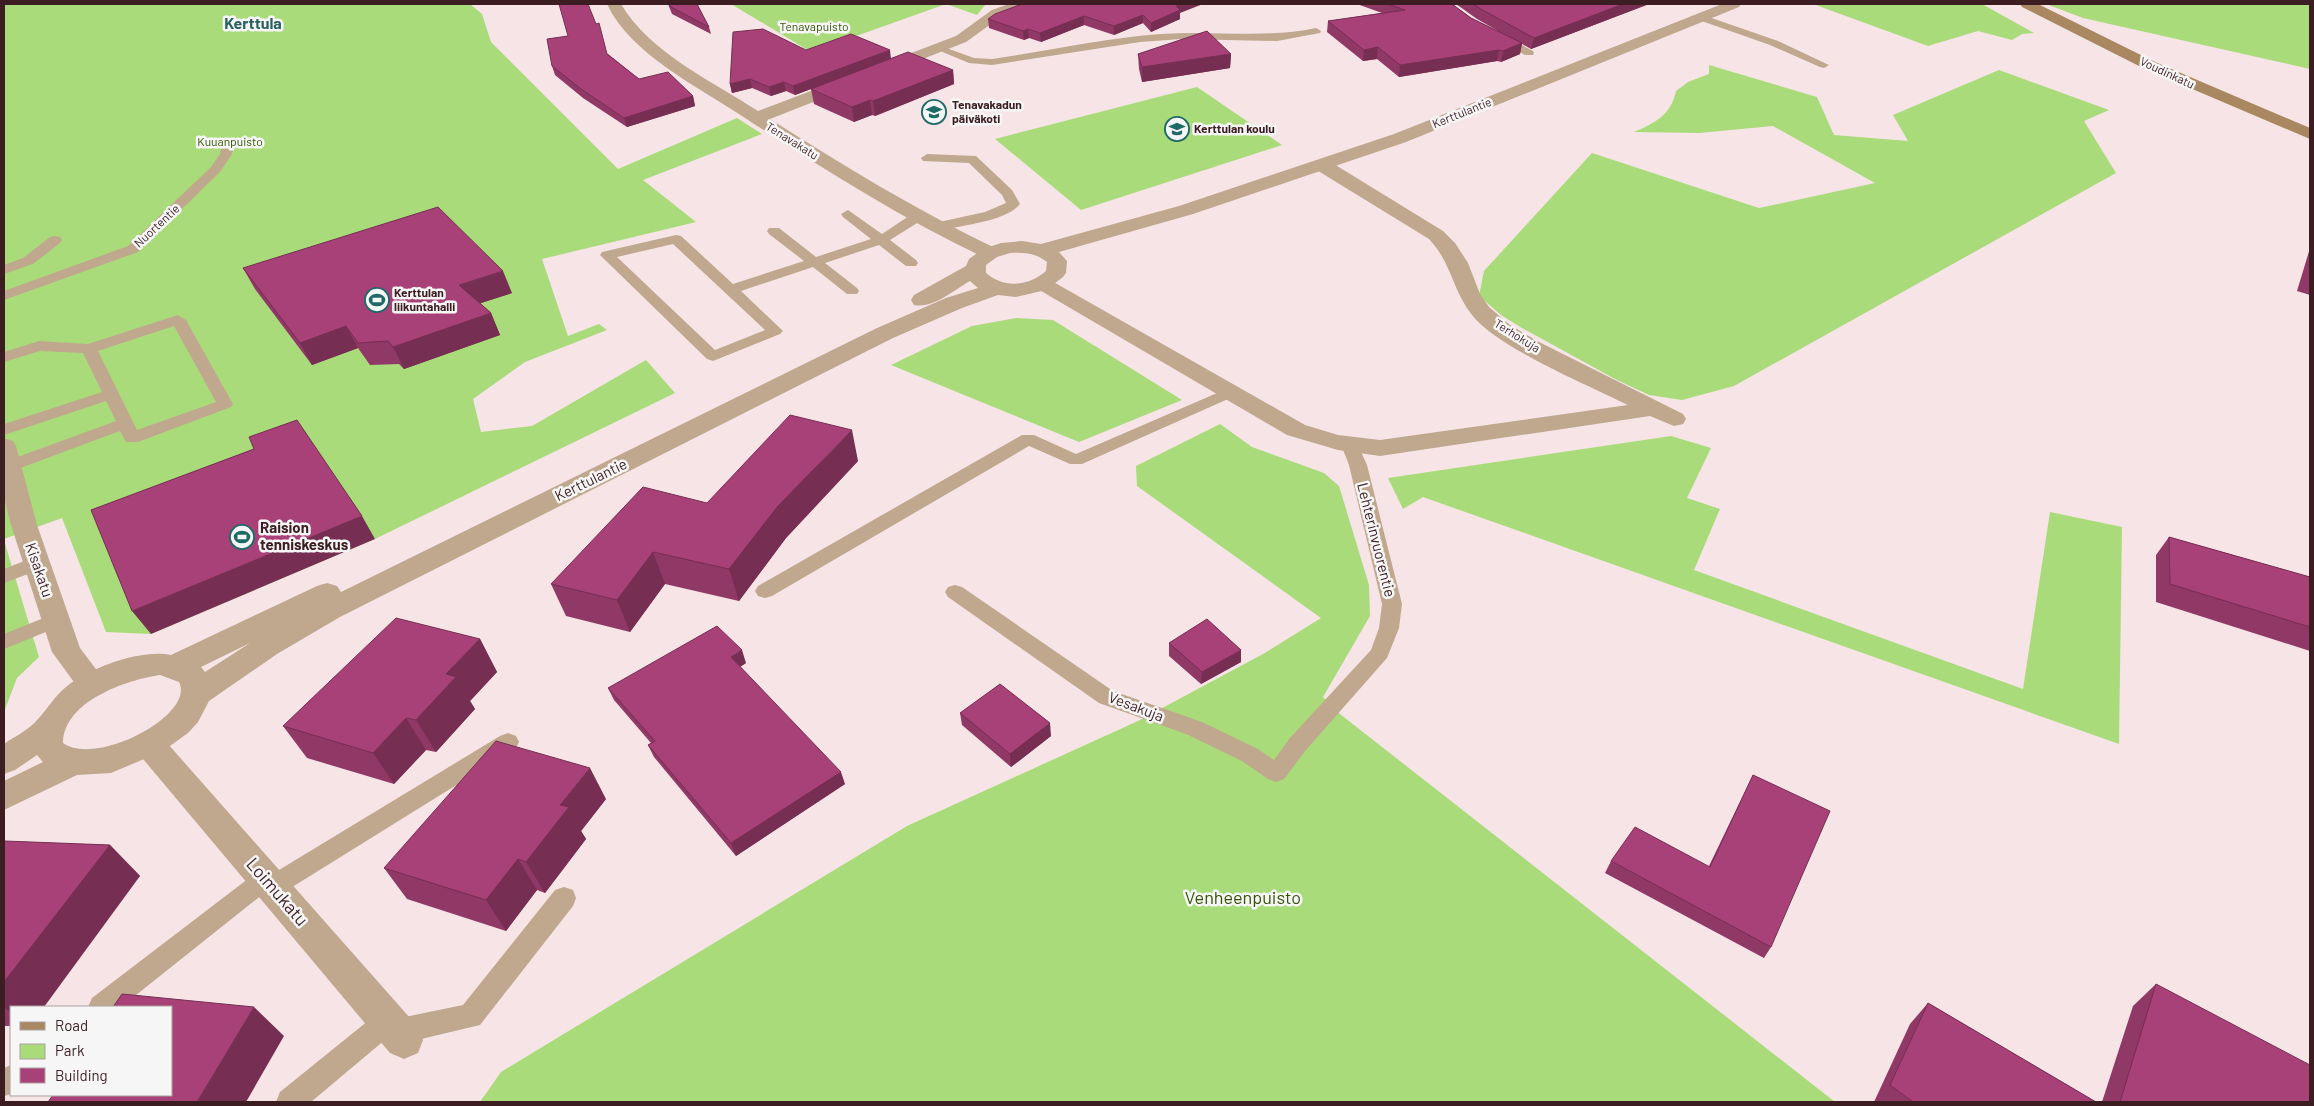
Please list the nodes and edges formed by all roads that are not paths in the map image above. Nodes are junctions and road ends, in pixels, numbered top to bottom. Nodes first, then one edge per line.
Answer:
1 (614, 4) edge
2 (1022, 4) edge
3 (1734, 4) edge
4 (2027, 4) edge
5 (1700, 17) junction
6 (1316, 31) dead end
7 (1490, 31) edge
8 (938, 48) junction
9 (1529, 53) edge
10 (1824, 65) dead end
11 (756, 118) junction
12 (2310, 134) edge
13 (228, 145) dead end
14 (927, 158) dead end
15 (1322, 165) junction
16 (1186, 210) junction
17 (848, 214) dead end
18 (916, 217) junction
19 (935, 227) junction
20 (774, 231) dead end
21 (55, 240) dead end
22 (881, 240) junction
23 (1042, 250) junction
24 (982, 261) junction
25 (814, 262) junction
26 (911, 263) dead end
27 (4, 270) edge
28 (1051, 276) junction
29 (998, 288) junction
30 (731, 290) junction
31 (852, 291) dead end
32 (4, 296) edge
33 (88, 349) junction
34 (4, 357) edge
35 (1231, 392) junction
36 (111, 394) junction
37 (1652, 409) junction
38 (1674, 419) dead end
39 (126, 423) junction
40 (4, 430) edge
41 (1351, 447) junction
42 (6, 456) edge
43 (37, 563) junction
44 (4, 576) edge
45 (765, 591) dead end
46 (955, 592) dead end
47 (56, 620) junction
48 (4, 642) edge
49 (175, 666) junction
50 (93, 685) junction
51 (196, 694) junction
52 (49, 730) junction
53 (508, 742) edge
54 (149, 744) junction
55 (4, 761) edge
56 (72, 763) junction
57 (1276, 773) joint
58 (4, 796) edge
59 (269, 883) junction
60 (564, 898) dead end
61 (102, 1006) edge
62 (396, 1031) junction
63 (290, 1102) edge

1 - 11 street, Tenavakatu
2 - 8 street
3 - 5 street, Kerttulantie
4 - 12 main road, Voudinkatu
5 - 10 lane
5 - 15 street, Kerttulantie
6 - 8 lane
7 - 9 lane
8 - 11 street
11 - 18 street, Tenavakatu
13 - 32 lane, Nuortentie
14 - 19 lane
15 - 16 street, Kerttulantie
15 - 37 street, Terhokuja
16 - 23 street, Kerttulantie
16 - 28 street, Kerttulantie
17 - 22 lane
18 - 19 street, Tenavakatu
18 - 22 lane
19 - 24 street, Tenavakatu
20 - 25 lane
21 - 27 lane
22 - 25 lane
22 - 26 lane
23 - 24 street
23 - 28 street
24 - 29 street, Tenavakatu
24 - 49 street, Kerttulantie
25 - 30 lane
25 - 31 lane
28 - 29 street, Kerttulantie
28 - 35 street
29 - 51 street, Kerttulantie
30 - 30 lane
33 - 34 lane
33 - 36 lane
33 - 39 lane
35 - 41 street
35 - 45 lane
36 - 39 lane
36 - 40 lane
37 - 38 street, Terhokuja
37 - 41 street
39 - 42 lane
41 - 57 lane, Lehterinvuorentie
42 - 43 street, Kisakatu
43 - 44 lane
43 - 47 street, Kisakatu
46 - 57 lane, Vesakuja
47 - 48 lane
47 - 50 street, Kisakatu
49 - 50 street
49 - 51 street
50 - 52 street
51 - 54 street
52 - 55 street
52 - 56 street
53 - 59 lane
54 - 56 street
54 - 59 street, Loimukatu
56 - 58 street
59 - 61 lane
59 - 62 street, Loimukatu
60 - 62 lane
62 - 63 lane

